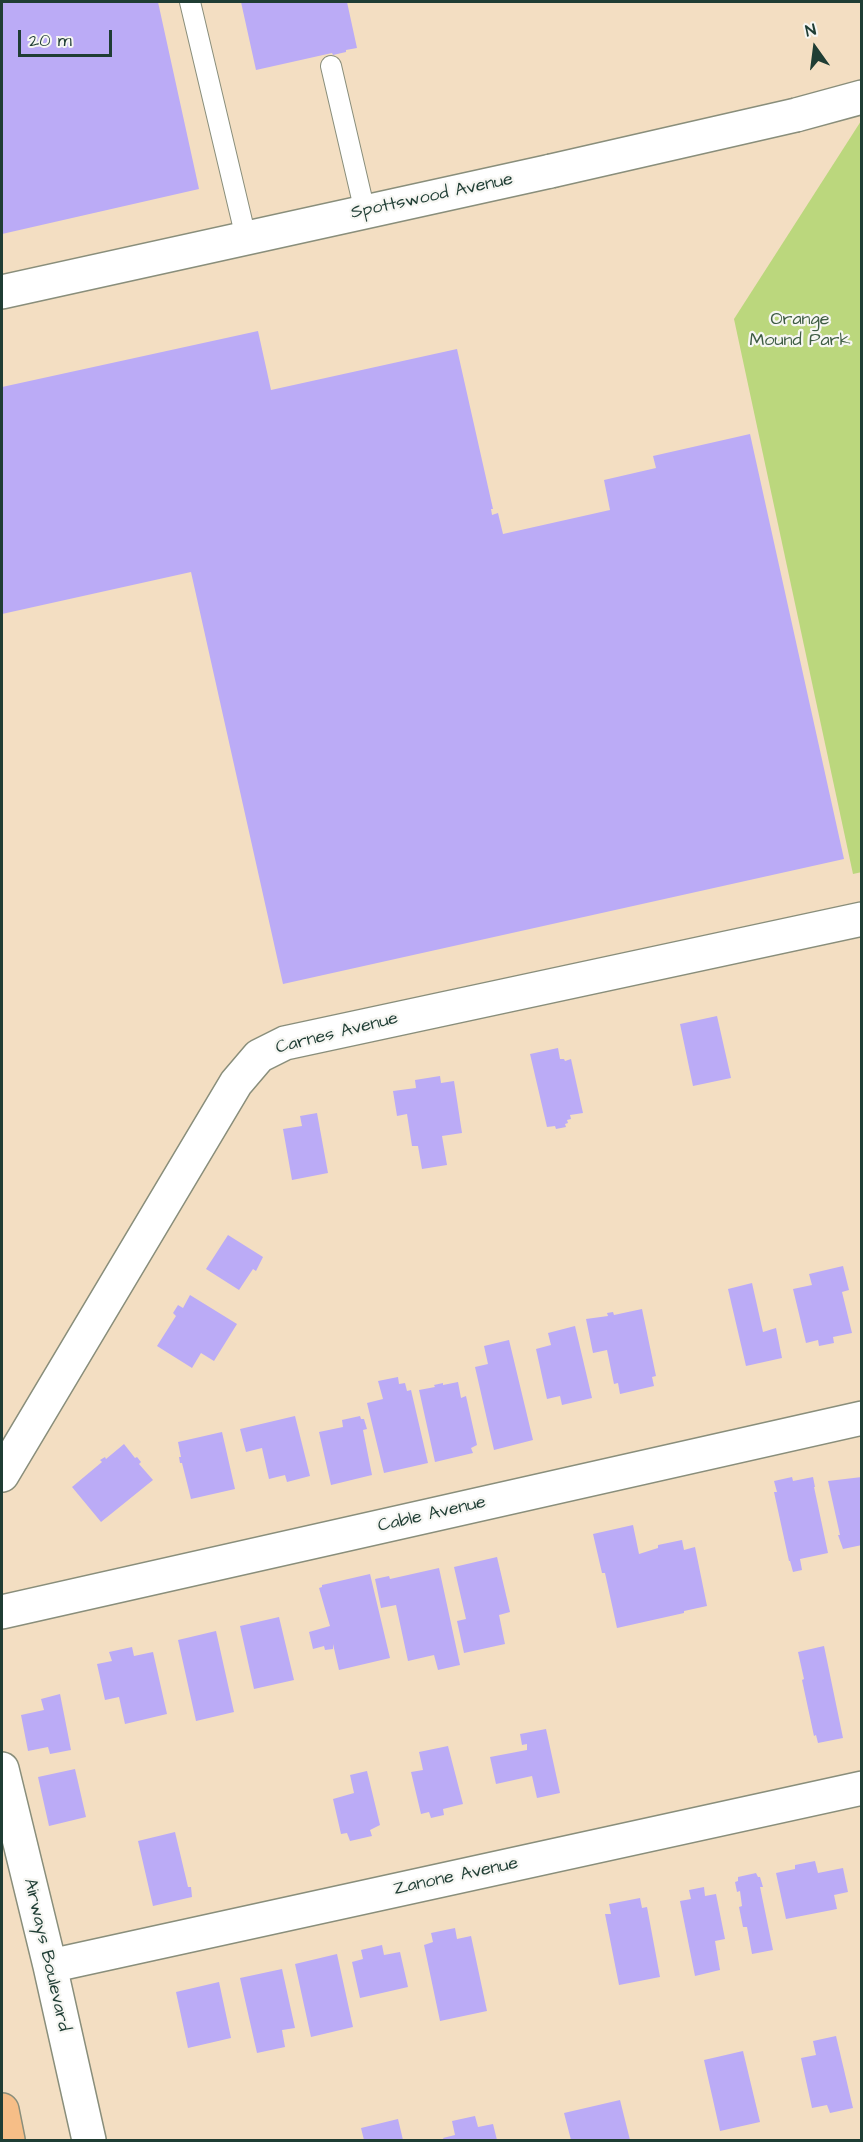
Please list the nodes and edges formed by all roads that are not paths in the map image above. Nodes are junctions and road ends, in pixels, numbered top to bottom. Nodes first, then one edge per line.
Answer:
1 (190, 2) edge
2 (331, 66) dead end
3 (861, 98) edge
4 (365, 212) junction
5 (246, 238) junction
6 (2, 292) edge
7 (861, 918) edge
8 (861, 1418) edge
9 (2, 1475) edge
10 (2, 1612) edge
11 (2, 1769) edge
12 (861, 1788) edge
13 (50, 1966) junction
14 (2, 2110) edge
15 (8, 2140) edge
16 (89, 2140) edge

1 - 5 lane
2 - 4 lane
3 - 4 street, Spottswood Avenue, bridge
4 - 5 street, Spottswood Avenue
5 - 6 street, Spottswood Avenue
7 - 9 street, Carnes Avenue
8 - 10 street, Cable Avenue
11 - 13 street, Airways Boulevard
12 - 13 street, Zanone Avenue
13 - 16 street, Airways Boulevard
14 - 15 main road

